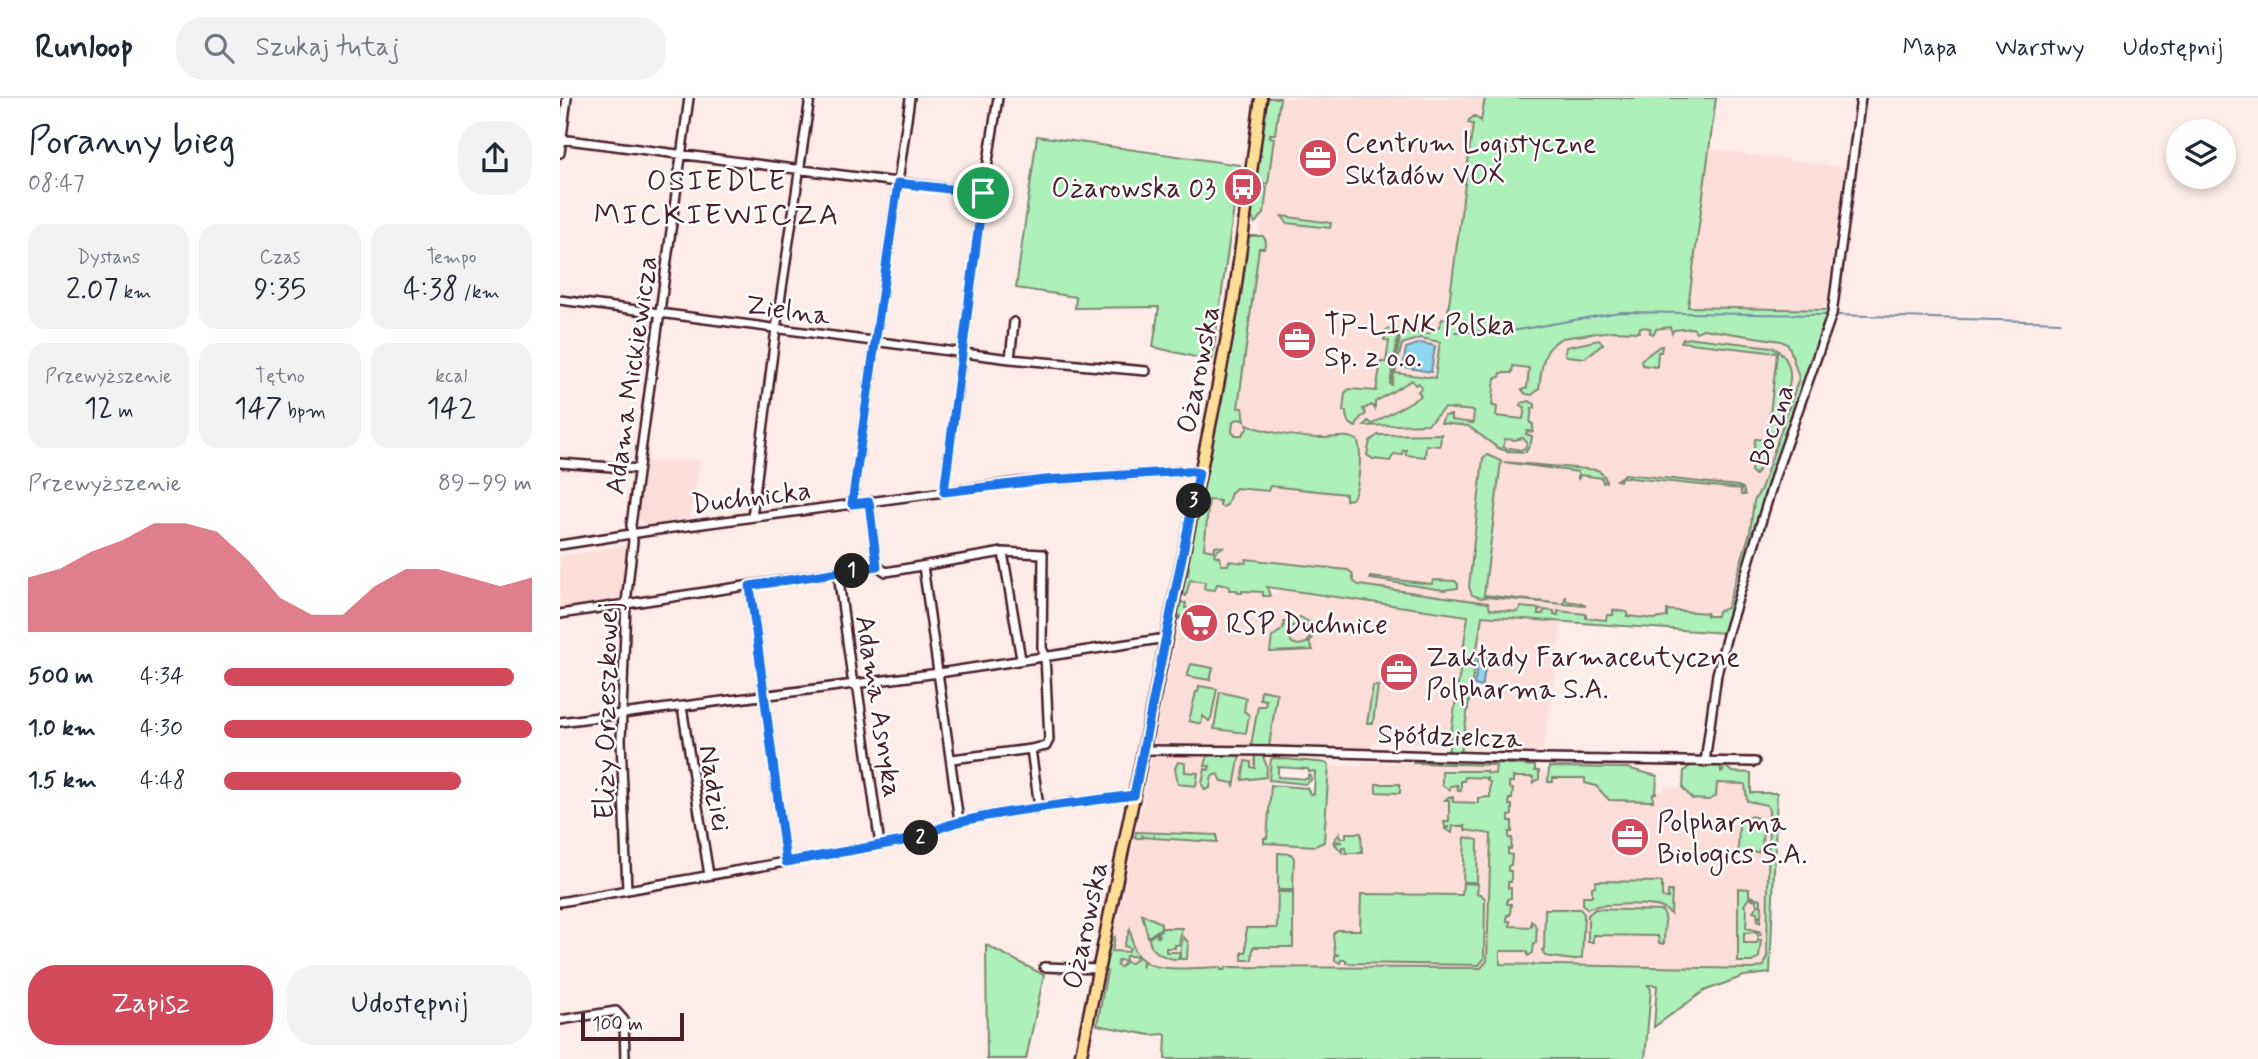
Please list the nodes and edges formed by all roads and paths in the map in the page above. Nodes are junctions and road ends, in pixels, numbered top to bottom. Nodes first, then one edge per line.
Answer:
1 (567, 98) edge
2 (689, 98) edge
3 (810, 98) edge
4 (910, 98) edge
5 (998, 98) edge
6 (1261, 98) edge
7 (1861, 98) edge
8 (561, 139) edge
9 (560, 153) edge
10 (681, 153) junction
11 (800, 169) junction
12 (898, 183) junction
13 (983, 193) junction
14 (560, 300) edge
15 (660, 313) junction
16 (1014, 321) dead end
17 (776, 329) junction
18 (875, 342) junction
19 (963, 353) junction
20 (1010, 359) junction
21 (1146, 371) dead end
22 (560, 463) edge
23 (638, 470) junction
24 (1199, 473) junction
25 (944, 492) junction
26 (869, 502) junction
27 (852, 504) junction
28 (752, 517) junction
29 (632, 533) junction
30 (560, 545) edge
31 (1003, 552) junction
32 (877, 566) junction
33 (923, 566) junction
34 (838, 573) junction
35 (750, 586) junction
36 (626, 603) junction
37 (560, 614) edge
38 (1166, 638) junction
39 (1045, 655) junction
40 (1021, 659) junction
41 (939, 673) junction
42 (855, 684) junction
43 (764, 695) junction
44 (682, 707) junction
45 (622, 713) junction
46 (560, 722) edge
47 (1031, 749) junction
48 (1143, 750) junction
49 (952, 760) junction
50 (1705, 762) junction
51 (1755, 762) dead end
52 (1134, 795) junction
53 (1039, 807) junction
54 (960, 821) junction
55 (880, 845) junction
56 (786, 862) junction
57 (709, 875) junction
58 (626, 890) junction
59 (560, 902) edge
60 (1044, 967) dead end
61 (1098, 970) junction
62 (560, 1020) edge
63 (625, 1059) edge
64 (1080, 1059) edge

1 - 8 street
2 - 10 street, Adama Mickiewicza
3 - 11 street
4 - 12 street
5 - 13 street
6 - 24 main road, Ożarowska
7 - 50 street, Boczna
8 - 9 street
8 - 10 street
10 - 11 street
10 - 15 street, Adama Mickiewicza
11 - 12 street
11 - 17 street
12 - 13 street
12 - 18 street
13 - 19 street
14 - 15 street, Zielna
15 - 17 street, Zielna
15 - 23 street, Adama Mickiewicza
16 - 20 street
17 - 18 street, Zielna
17 - 28 street
18 - 19 street, Zielna
18 - 27 street
19 - 20 street, Zielna
19 - 25 street
20 - 21 street, Zielna
22 - 23 street
23 - 29 street, Adama Mickiewicza
24 - 25 street, Duchnicka
24 - 38 main road, Ożarowska
25 - 26 street, Duchnicka
26 - 27 street, Duchnicka
26 - 32 street
27 - 28 street, Duchnicka
28 - 29 street, Duchnicka
29 - 30 street, Duchnicka
29 - 36 street, Elizy Orzeszkowej
31 - 33 street
31 - 39 street
31 - 40 street
32 - 33 street
32 - 34 street
33 - 41 street
34 - 35 street
34 - 42 street, Adama Asnyka
35 - 36 street
35 - 43 street
36 - 37 street
36 - 45 street, Elizy Orzeszkowej
38 - 39 street
38 - 48 main road, Ożarowska
39 - 40 street
39 - 47 street
40 - 41 street
41 - 42 street
41 - 49 street
42 - 43 street
42 - 55 street, Adama Asnyka
43 - 44 street
43 - 56 street
44 - 45 street
44 - 57 street, Nadziei
45 - 46 street
45 - 58 street, Elizy Orzeszkowej
47 - 49 street
47 - 53 street
48 - 50 street, Spółdzielcza
48 - 52 main road, Ożarowska
49 - 54 street
50 - 51 street, Spółdzielcza
52 - 53 street
52 - 61 main road, Ożarowska
53 - 54 street
54 - 55 street
55 - 56 street
56 - 57 street
57 - 58 street
58 - 59 street
60 - 61 street
61 - 64 main road, Ożarowska
62 - 63 street

